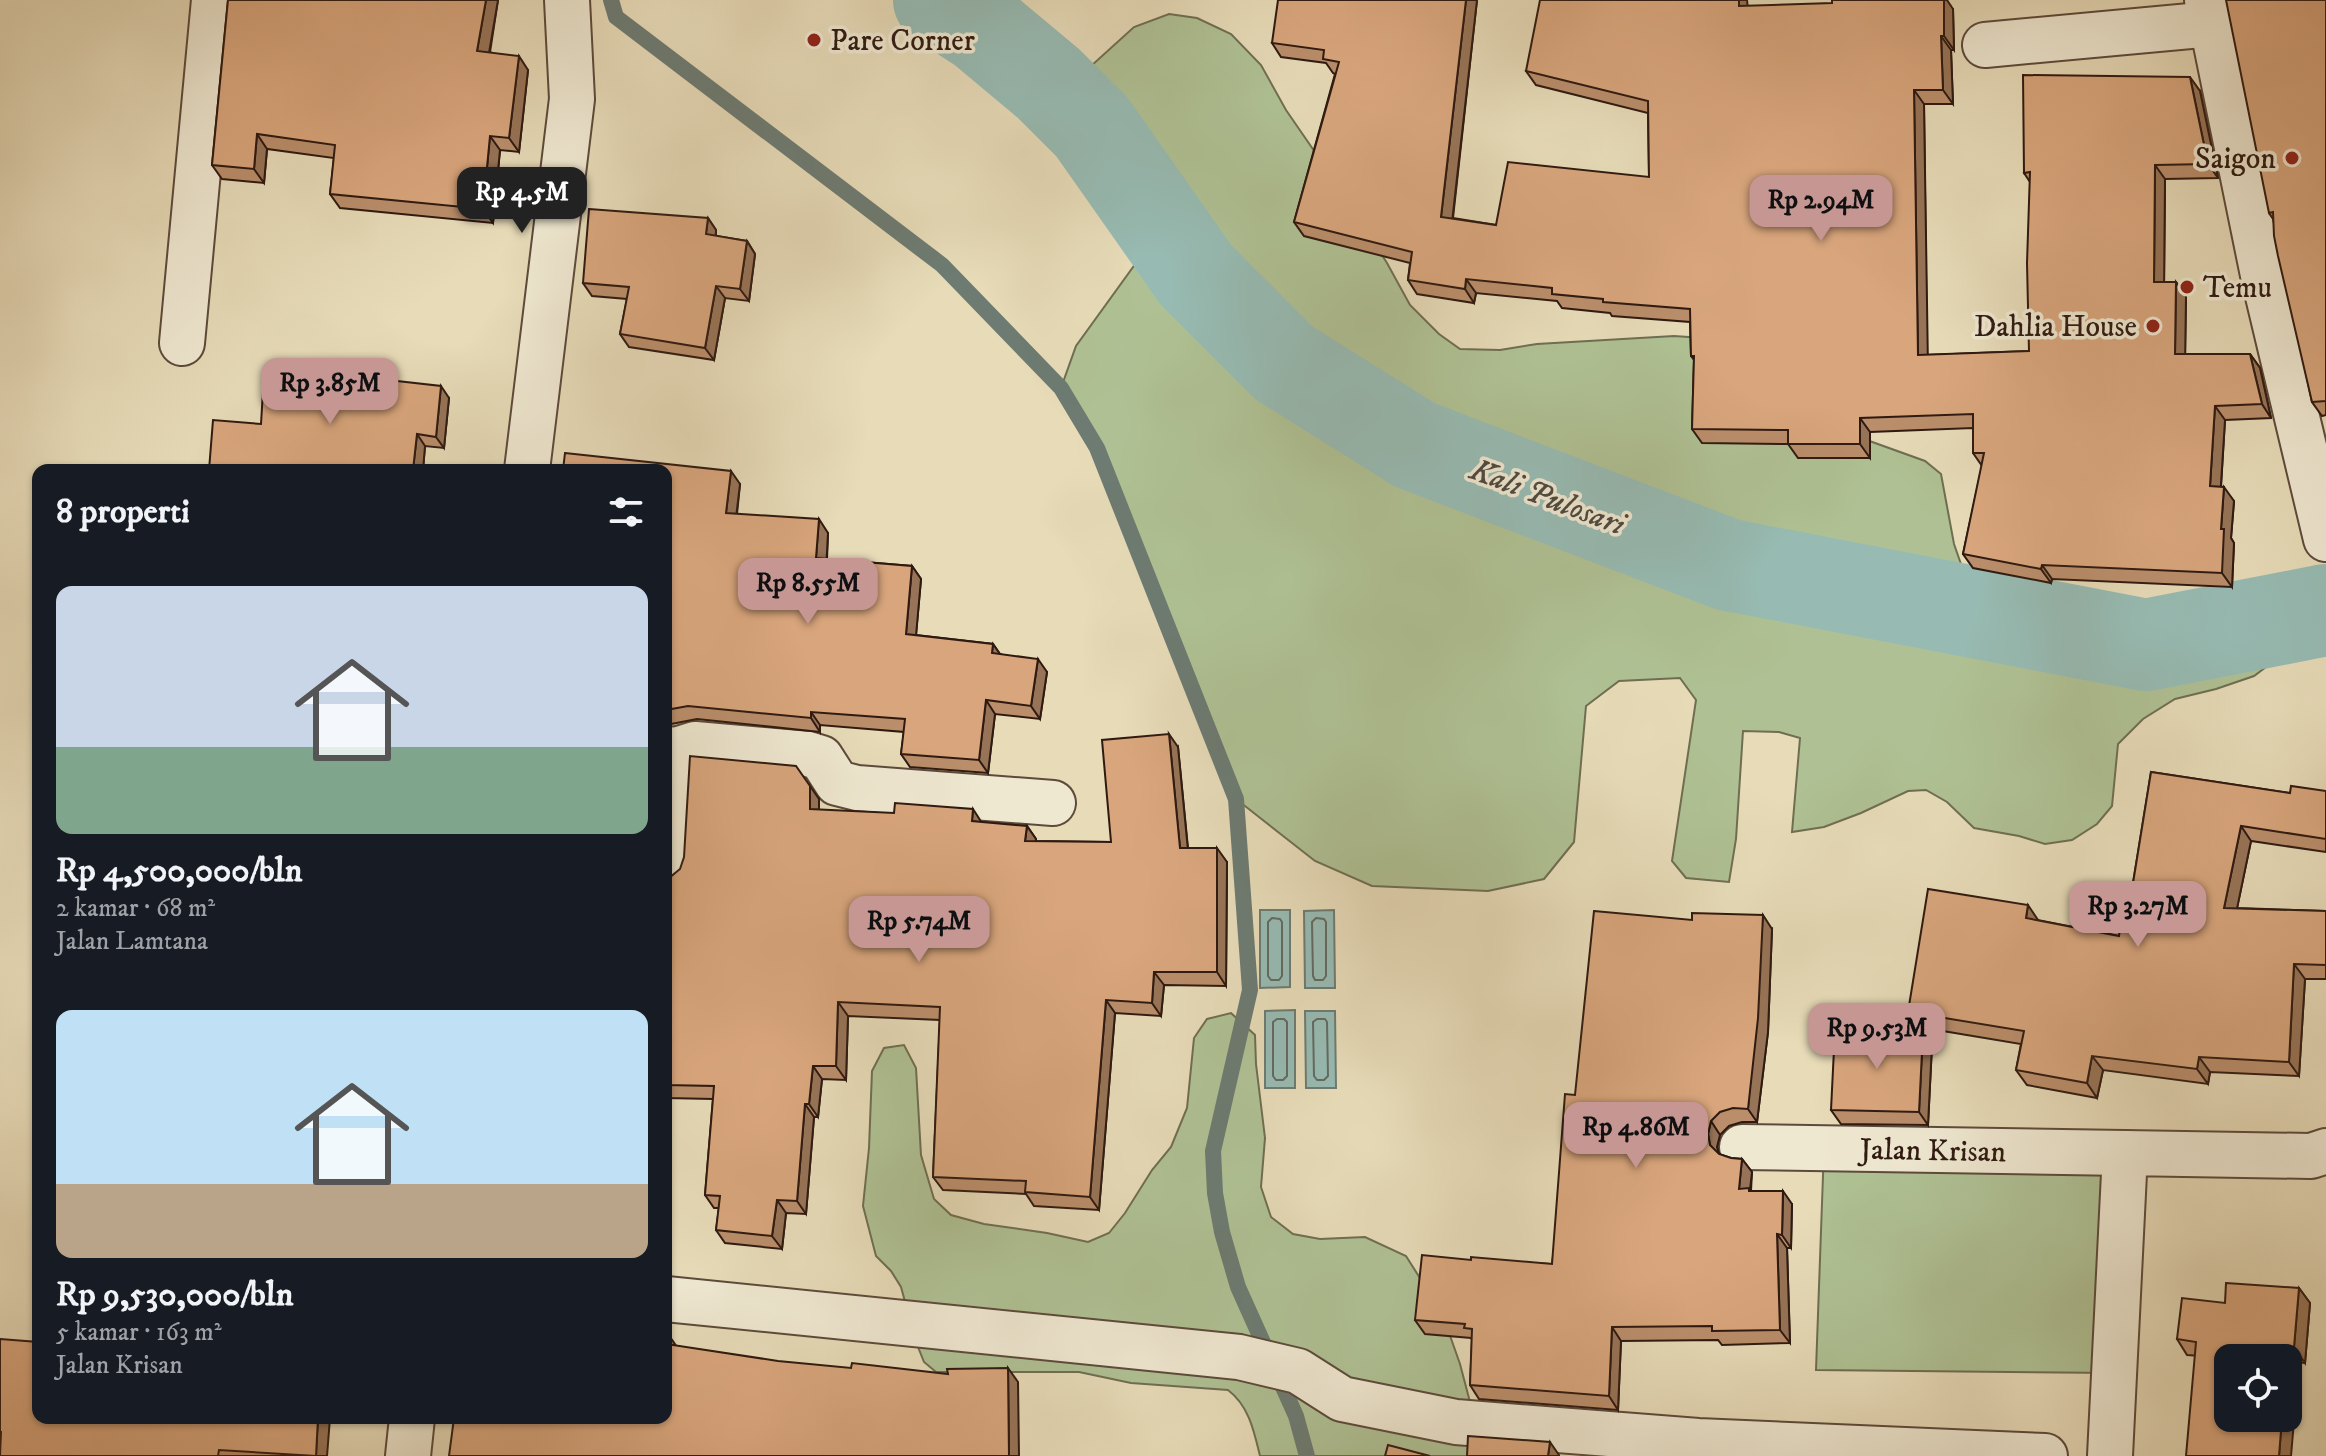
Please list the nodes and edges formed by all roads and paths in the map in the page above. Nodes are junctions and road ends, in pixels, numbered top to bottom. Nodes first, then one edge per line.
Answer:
1 (214, 0) edge
2 (567, 0) edge
3 (2210, 12) edge
4 (1985, 45) dead end
5 (182, 343) dead end
6 (528, 464) edge
7 (2326, 539) edge
8 (672, 749) edge
9 (1053, 803) dead end
10 (1742, 1147) dead end
11 (2326, 1151) edge
12 (2125, 1153) junction
13 (672, 1300) edge
14 (411, 1424) edge
15 (408, 1456) edge
16 (2045, 1456) edge
17 (2110, 1456) edge

1 - 5 street
2 - 6 street
3 - 4 street
3 - 7 street
8 - 9 street
10 - 12 street, Jalan Krisan
11 - 12 street, Jalan Krisan
12 - 17 street
13 - 16 street
14 - 15 street

